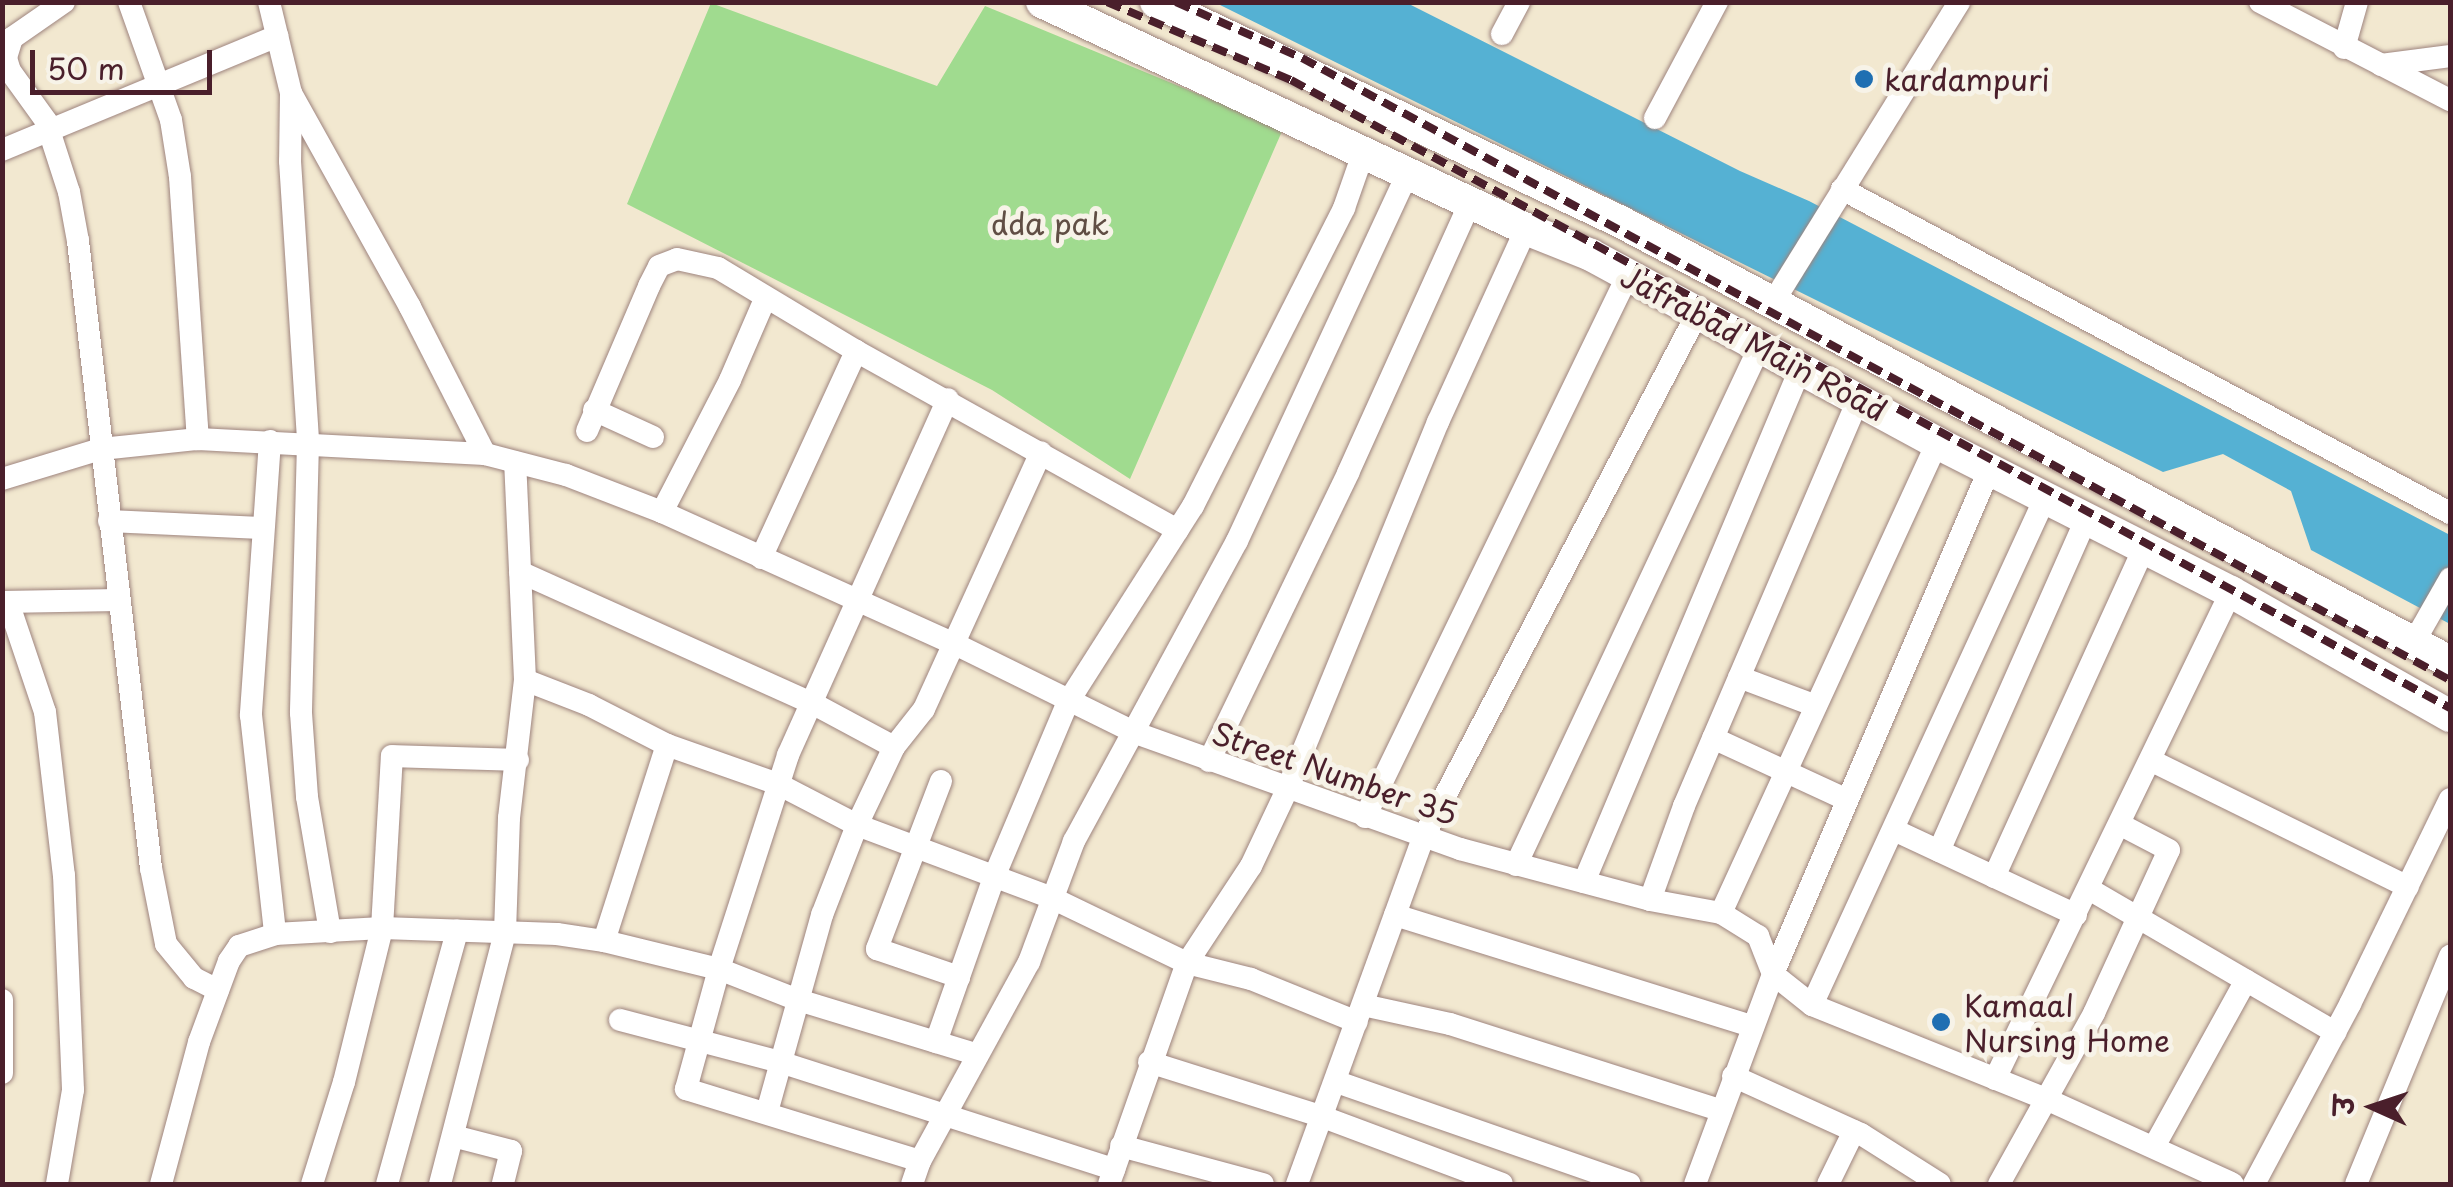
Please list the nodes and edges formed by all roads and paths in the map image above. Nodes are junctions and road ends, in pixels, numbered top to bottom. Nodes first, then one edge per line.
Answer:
1 (64, 2) edge
2 (129, 2) edge
3 (268, 2) edge
4 (1042, 2) edge
5 (1156, 2) edge
6 (1519, 2) edge
7 (1717, 2) edge
8 (1959, 2) edge
9 (2260, 2) edge
10 (2358, 2) edge
11 (1502, 34) dead end
12 (276, 36) junction
13 (2344, 48) junction
14 (2450, 56) edge
15 (2381, 66) junction
16 (159, 82) junction
17 (1343, 90) junction
18 (292, 94) junction
19 (2450, 100) edge
20 (1654, 118) dead end
21 (48, 128) junction
22 (1321, 131) junction
23 (2, 150) edge
24 (1364, 151) junction
25 (1408, 171) junction
26 (1842, 189) junction
27 (1471, 200) junction
28 (1526, 230) junction
29 (1628, 275) junction
30 (766, 297) junction
31 (1772, 304) junction
32 (1698, 312) junction
33 (1760, 346) junction
34 (856, 351) junction
35 (1801, 368) junction
36 (1859, 398) junction
37 (948, 400) junction
38 (653, 437) dead end
39 (198, 439) junction
40 (270, 441) junction
41 (308, 442) junction
42 (1937, 443) junction
43 (101, 449) junction
44 (1041, 452) junction
45 (485, 454) junction
46 (515, 462) junction
47 (1990, 468) junction
48 (2, 479) edge
49 (2045, 498) junction
50 (662, 512) junction
51 (2450, 513) edge
52 (2086, 519) junction
53 (110, 520) junction
54 (260, 528) junction
55 (1178, 530) junction
56 (2143, 550) junction
57 (761, 558) junction
58 (520, 572) junction
59 (2450, 579) edge
60 (2231, 592) junction
61 (119, 600) junction
62 (5, 602) edge
63 (858, 603) junction
64 (2414, 642) junction
65 (955, 644) junction
66 (2450, 662) edge
67 (1739, 677) junction
68 (525, 680) junction
69 (1068, 702) junction
70 (812, 703) junction
71 (1816, 706) junction
72 (2450, 716) edge
73 (1136, 734) junction
74 (1713, 738) junction
75 (667, 745) junction
76 (894, 746) junction
77 (518, 760) junction
78 (1210, 761) junction
79 (2152, 761) junction
80 (1786, 771) junction
81 (941, 781) dead end
82 (778, 784) junction
83 (1287, 790) junction
84 (1845, 799) junction
85 (2450, 799) edge
86 (1365, 817) junction
87 (857, 825) junction
88 (2121, 825) junction
89 (1894, 830) junction
90 (1424, 836) junction
91 (913, 846) junction
92 (1939, 851) junction
93 (1516, 865) junction
94 (994, 877) junction
95 (1994, 877) junction
96 (1584, 882) junction
97 (2408, 887) junction
98 (2089, 889) junction
99 (1052, 898) junction
100 (1650, 900) junction
101 (1722, 913) junction
102 (1395, 915) junction
103 (2076, 915) junction
104 (2139, 917) junction
105 (382, 928) junction
106 (457, 931) junction
107 (330, 932) junction
108 (504, 932) junction
109 (275, 934) junction
110 (604, 941) junction
111 (2450, 956) edge
112 (1188, 963) junction
113 (719, 969) junction
114 (1772, 974) junction
115 (959, 977) junction
116 (2246, 980) junction
117 (218, 990) junction
118 (795, 999) junction
119 (2, 1000) edge
120 (1812, 1005) junction
121 (1360, 1013) junction
122 (620, 1020) dead end
123 (1752, 1026) junction
124 (2336, 1032) junction
125 (699, 1040) junction
126 (936, 1042) junction
127 (978, 1056) junction
128 (780, 1062) junction
129 (1150, 1062) junction
130 (2, 1073) edge
131 (1733, 1076) junction
132 (1996, 1079) junction
133 (1337, 1082) junction
134 (2046, 1098) junction
135 (1719, 1110) junction
136 (767, 1112) junction
137 (946, 1114) junction
138 (1323, 1117) junction
139 (1854, 1131) junction
140 (452, 1136) junction
141 (2155, 1146) junction
142 (920, 1160) junction
143 (1114, 1167) edge
144 (1930, 1181) edge
145 (57, 1184) edge
146 (161, 1184) edge
147 (312, 1184) edge
148 (387, 1184) edge
149 (440, 1184) edge
150 (503, 1184) edge
151 (912, 1184) edge
152 (1263, 1184) edge
153 (1297, 1184) edge
154 (1502, 1184) edge
155 (1630, 1184) edge
156 (1695, 1184) edge
157 (1828, 1184) edge
158 (1999, 1184) edge
159 (2233, 1184) edge
160 (2254, 1184) edge
161 (2356, 1184) edge

1 - 21 street
2 - 16 street
3 - 12 street
4 - 22 main road, Jafrabad Main Road
5 - 17 main road, Jafrabad Main Road
6 - 11 street
7 - 20 street
8 - 26 street
9 - 13 street
10 - 13 street
12 - 16 street
12 - 18 street
13 - 15 street
14 - 15 street
15 - 19 street
16 - 21 street
16 - 39 street
17 - 22 main road
17 - 31 main road, Jafrabad Main Road
18 - 41 street
18 - 45 street
21 - 23 street
21 - 43 street
22 - 24 main road, Jafrabad Main Road
24 - 25 main road, Jafrabad Main Road
24 - 55 street
25 - 27 main road, Jafrabad Main Road
25 - 73 street
26 - 31 street
26 - 51 street
27 - 28 main road, Jafrabad Main Road
27 - 78 street
28 - 29 main road, Jafrabad Main Road
28 - 83 street
29 - 32 main road, Jafrabad Main Road
29 - 86 street
30 - 34 street
30 - 38 street
30 - 50 street
31 - 64 main road, Jafrabad Main Road
32 - 33 main road, Jafrabad Main Road
32 - 90 street
33 - 35 main road, Jafrabad Main Road
33 - 93 street
34 - 37 street
34 - 57 street
35 - 36 main road, Jafrabad Main Road
35 - 96 street
36 - 42 main road, Jafrabad Main Road
36 - 67 street
37 - 44 street
37 - 63 street
39 - 40 street, Street Number 35
39 - 43 street, Street Number 35
40 - 41 street, Street Number 35
40 - 54 street
41 - 45 street, Street Number 35
41 - 107 street
42 - 47 main road, Jafrabad Main Road
42 - 71 street
43 - 48 street, Street Number 35
43 - 53 street
44 - 55 street
44 - 65 street
45 - 46 street, Street Number 35
46 - 50 street, Street Number 35
46 - 58 street
47 - 49 main road, Jafrabad Main Road
47 - 84 street
49 - 52 main road, Jafrabad Main Road
49 - 89 street
50 - 57 street, Street Number 35
52 - 56 main road, Jafrabad Main Road
52 - 92 street
53 - 54 street
53 - 61 street
54 - 109 street
55 - 69 street
56 - 60 main road, Jafrabad Main Road
56 - 95 street
57 - 63 street, Street Number 35
58 - 68 street
58 - 70 street
59 - 64 street
60 - 72 main road, Jafrabad Main Road
60 - 79 street
61 - 62 street
61 - 117 street
62 - 145 street
63 - 65 street, Street Number 35
63 - 70 street
64 - 66 main road, Jafrabad Main Road
65 - 69 street, Street Number 35
65 - 76 street
67 - 71 street
67 - 74 street
68 - 75 street
68 - 77 street
69 - 73 street, Street Number 35
69 - 94 street
70 - 76 street
70 - 82 street
71 - 80 street
73 - 78 street, Street Number 35
73 - 99 street
74 - 80 street
74 - 100 street
75 - 82 street
75 - 110 street
76 - 87 street
77 - 105 street
77 - 108 street
78 - 83 street, Street Number 35
79 - 88 street
79 - 97 street
80 - 84 street
80 - 101 street
81 - 91 street
82 - 87 street
82 - 113 street
83 - 86 street, Street Number 35
83 - 112 street
84 - 114 street
85 - 97 street
86 - 90 street, Street Number 35
87 - 91 street
87 - 118 street
88 - 98 street
88 - 104 street
89 - 92 street
89 - 120 street
90 - 93 street, Street Number 35
90 - 102 street
91 - 94 street
91 - 115 street
92 - 95 street
93 - 96 street, Street Number 35
94 - 99 street
94 - 115 street
95 - 103 street
96 - 100 street, Street Number 35
97 - 124 street
98 - 103 street
98 - 104 street
99 - 112 street
99 - 127 street
100 - 101 street, Street Number 35
101 - 114 street
102 - 121 street
102 - 123 street
103 - 132 street
104 - 116 street
104 - 134 street
105 - 106 street
105 - 107 street
105 - 147 street
106 - 108 street
106 - 148 street
107 - 109 street
108 - 110 street
108 - 140 street
109 - 117 street
110 - 113 street
111 - 161 street
112 - 121 street
112 - 129 street
113 - 118 street
113 - 125 street
114 - 120 street
114 - 123 street
115 - 126 street
116 - 124 street
116 - 141 street
117 - 146 street
118 - 126 street
118 - 128 street
119 - 130 street
120 - 132 street
121 - 133 street
121 - 135 street
122 - 125 street
123 - 131 street
124 - 160 street
125 - 128 street
125 - 136 street
126 - 127 street
127 - 137 street
128 - 136 street
128 - 137 street
129 - 138 street
129 - 143 street
131 - 135 street
131 - 139 street
132 - 134 street
133 - 138 street
133 - 155 street
134 - 141 street
134 - 158 street
135 - 156 street
136 - 142 street
137 - 142 street
137 - 143 street
138 - 153 street
138 - 154 street
139 - 144 street
139 - 157 street
140 - 149 street
140 - 150 street
141 - 159 street
142 - 151 street
143 - 152 street

